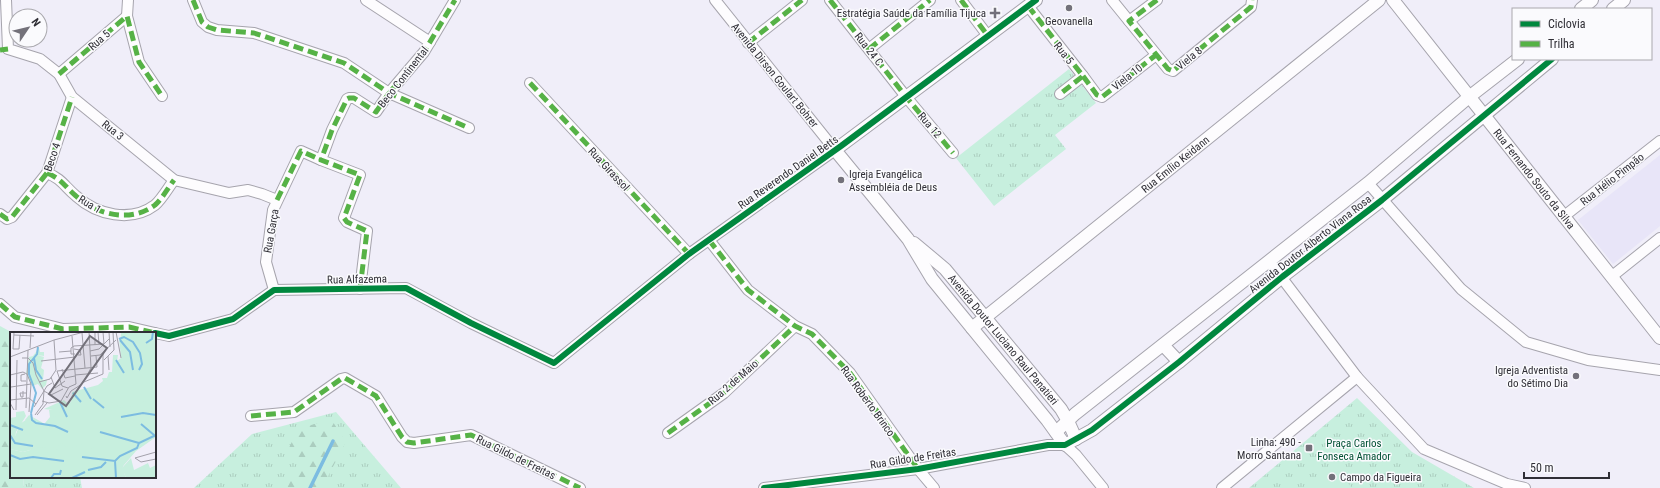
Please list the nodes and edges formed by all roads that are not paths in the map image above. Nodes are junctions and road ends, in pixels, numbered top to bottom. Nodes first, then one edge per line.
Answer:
1 (6, 0) edge
2 (128, 0) edge
3 (193, 0) edge
4 (366, 0) edge
5 (455, 0) edge
6 (715, 0) edge
7 (802, 0) edge
8 (830, 0) edge
9 (930, 0) edge
10 (960, 0) edge
11 (1112, 0) edge
12 (1157, 0) edge
13 (1252, 0) edge
14 (1379, 0) edge
15 (1393, 0) edge
16 (1592, 0) edge
17 (1624, 0) edge
18 (1032, 3) edge
19 (1582, 8) edge
20 (1614, 8) edge
21 (126, 16) junction
22 (1129, 21) junction
23 (988, 36) junction
24 (430, 42) junction
25 (748, 43) junction
26 (4, 49) edge
27 (869, 49) junction
28 (1156, 54) junction
29 (1517, 60) edge
30 (1551, 60) edge
31 (59, 74) junction
32 (1083, 76) junction
33 (530, 83) dead end
34 (389, 93) junction
35 (1060, 94) dead end
36 (162, 96) dead end
37 (72, 97) junction
38 (1469, 97) junction
39 (907, 98) junction
40 (1484, 115) junction
41 (469, 128) dead end
42 (1660, 141) edge
43 (836, 150) junction
44 (953, 153) dead end
45 (321, 160) junction
46 (48, 173) junction
47 (174, 180) junction
48 (1368, 183) junction
49 (278, 200) junction
50 (1382, 200) junction
51 (0, 214) edge
52 (1563, 217) junction
53 (1660, 238) edge
54 (908, 239) junction
55 (709, 240) junction
56 (688, 254) junction
57 (1269, 261) junction
58 (1282, 277) junction
59 (1611, 277) junction
60 (360, 289) junction
61 (274, 290) junction
62 (0, 304) edge
63 (985, 318) junction
64 (795, 326) junction
65 (972, 328) junction
66 (151, 332) edge
67 (156, 333) edge
68 (1660, 338) edge
69 (1163, 345) junction
70 (554, 362) joint
71 (1179, 362) junction
72 (1660, 370) edge
73 (1357, 377) junction
74 (251, 416) dead end
75 (1068, 421) junction
76 (1056, 432) junction
77 (668, 433) dead end
78 (1076, 439) junction
79 (1048, 445) junction
80 (1065, 445) junction
81 (1076, 455) junction
82 (918, 469) junction
83 (1504, 486) edge
84 (580, 488) edge
85 (764, 488) edge
86 (934, 488) edge
87 (1103, 488) edge
88 (1222, 488) edge
89 (1525, 488) edge

1 - 26 street, Rua 3
2 - 21 street
3 - 34 street
4 - 24 street
5 - 24 street, Beco Continental
6 - 25 street, Avenida Dirson Goulart Bohrer
7 - 25 street
8 - 27 street, Rua 24 C
9 - 27 street
10 - 23 street
11 - 22 street, Viela 8
12 - 22 street
13 - 28 street, Viela 8
14 - 63 street, Rua Emílio Keidann
15 - 38 street, Rua Fernando Souto da Silva
16 - 19 street
17 - 20 street
18 - 23 street, Rua Reverendo Daniel Betts
18 - 32 street, Rua 5
21 - 31 street, Rua 5
21 - 36 street
22 - 28 street, Viela 8
23 - 39 street, Rua Reverendo Daniel Betts
24 - 34 street, Beco Continental
25 - 43 street, Avenida Dirson Goulart Bohrer
26 - 31 street, Rua 3
27 - 39 street, Rua 24 C
28 - 32 street, Viela 10
29 - 38 street, Avenida Doutor Alberto Viana Rosa
30 - 40 street, Avenida Doutor Alberto Viana Rosa
31 - 37 street, Rua 3
32 - 35 street
33 - 56 street, Rua Girassol
34 - 41 street
34 - 45 street, Beco Continental
37 - 46 street, Beco 4
37 - 47 street, Rua 3
38 - 40 street, Rua Fernando Souto da Silva
38 - 48 street, Avenida Doutor Alberto Viana Rosa
39 - 43 street, Rua Reverendo Daniel Betts
39 - 44 street, Rua 12
40 - 50 street, Avenida Doutor Alberto Viana Rosa
40 - 52 street, Rua Fernando Souto da Silva
42 - 52 street, Rua Hélio Pimpão
43 - 54 street, Avenida Doutor Luciano Raul Panatieri
43 - 55 street, Rua Reverendo Daniel Betts
45 - 49 street, Rua Garça
45 - 60 street
46 - 47 street, Rua 1
46 - 51 street, Beco 4
47 - 49 street, Rua 3
48 - 50 street
48 - 57 street, Avenida Doutor Alberto Viana Rosa
49 - 61 street, Rua Garça
50 - 58 street, Avenida Doutor Alberto Viana Rosa
50 - 72 street
52 - 59 street, Rua Fernando Souto da Silva
53 - 59 street
54 - 63 street, Avenida Doutor Luciano Raul Panatieri
54 - 65 street, Avenida Doutor Luciano Raul Panatieri
55 - 56 street, Rua Reverendo Daniel Betts
55 - 64 street, Rua Roberto Brinco
56 - 70 street, Rua Reverendo Daniel Betts
57 - 58 street
57 - 69 street, Avenida Doutor Alberto Viana Rosa
58 - 71 street, Avenida Doutor Alberto Viana Rosa
58 - 73 street
59 - 68 street, Rua Fernando Souto da Silva
60 - 61 street, Rua Alfazema
60 - 70 street, Rua Alfazema
61 - 67 street
62 - 66 street
63 - 65 street, Rua Emílio Keidann
63 - 75 street, Avenida Doutor Luciano Raul Panatieri
64 - 77 street, Rua 2 de Maio
64 - 82 street, Rua Roberto Brinco
65 - 76 street, Avenida Doutor Luciano Raul Panatieri
69 - 71 street
69 - 75 street, Avenida Doutor Alberto Viana Rosa
71 - 78 street, Avenida Doutor Alberto Viana Rosa
73 - 83 street
73 - 88 street
74 - 84 street, Rua Gildo de Freitas
75 - 76 street, Avenida Doutor Alberto Viana Rosa
75 - 78 street, Avenida Doutor Luciano Raul Panatieri
76 - 79 street
76 - 80 street, Avenida Doutor Luciano Raul Panatieri
78 - 80 street, Avenida Doutor Alberto Viana Rosa
78 - 81 street, Avenida Doutor Luciano Raul Panatieri
79 - 80 street, Rua Gildo de Freitas
79 - 82 street, Rua Gildo de Freitas
80 - 81 street, Avenida Doutor Luciano Raul Panatieri
81 - 87 street, Avenida Doutor Luciano Raul Panatieri
82 - 85 street, Rua Gildo de Freitas
82 - 86 street, Rua Roberto Brinco
83 - 89 street

